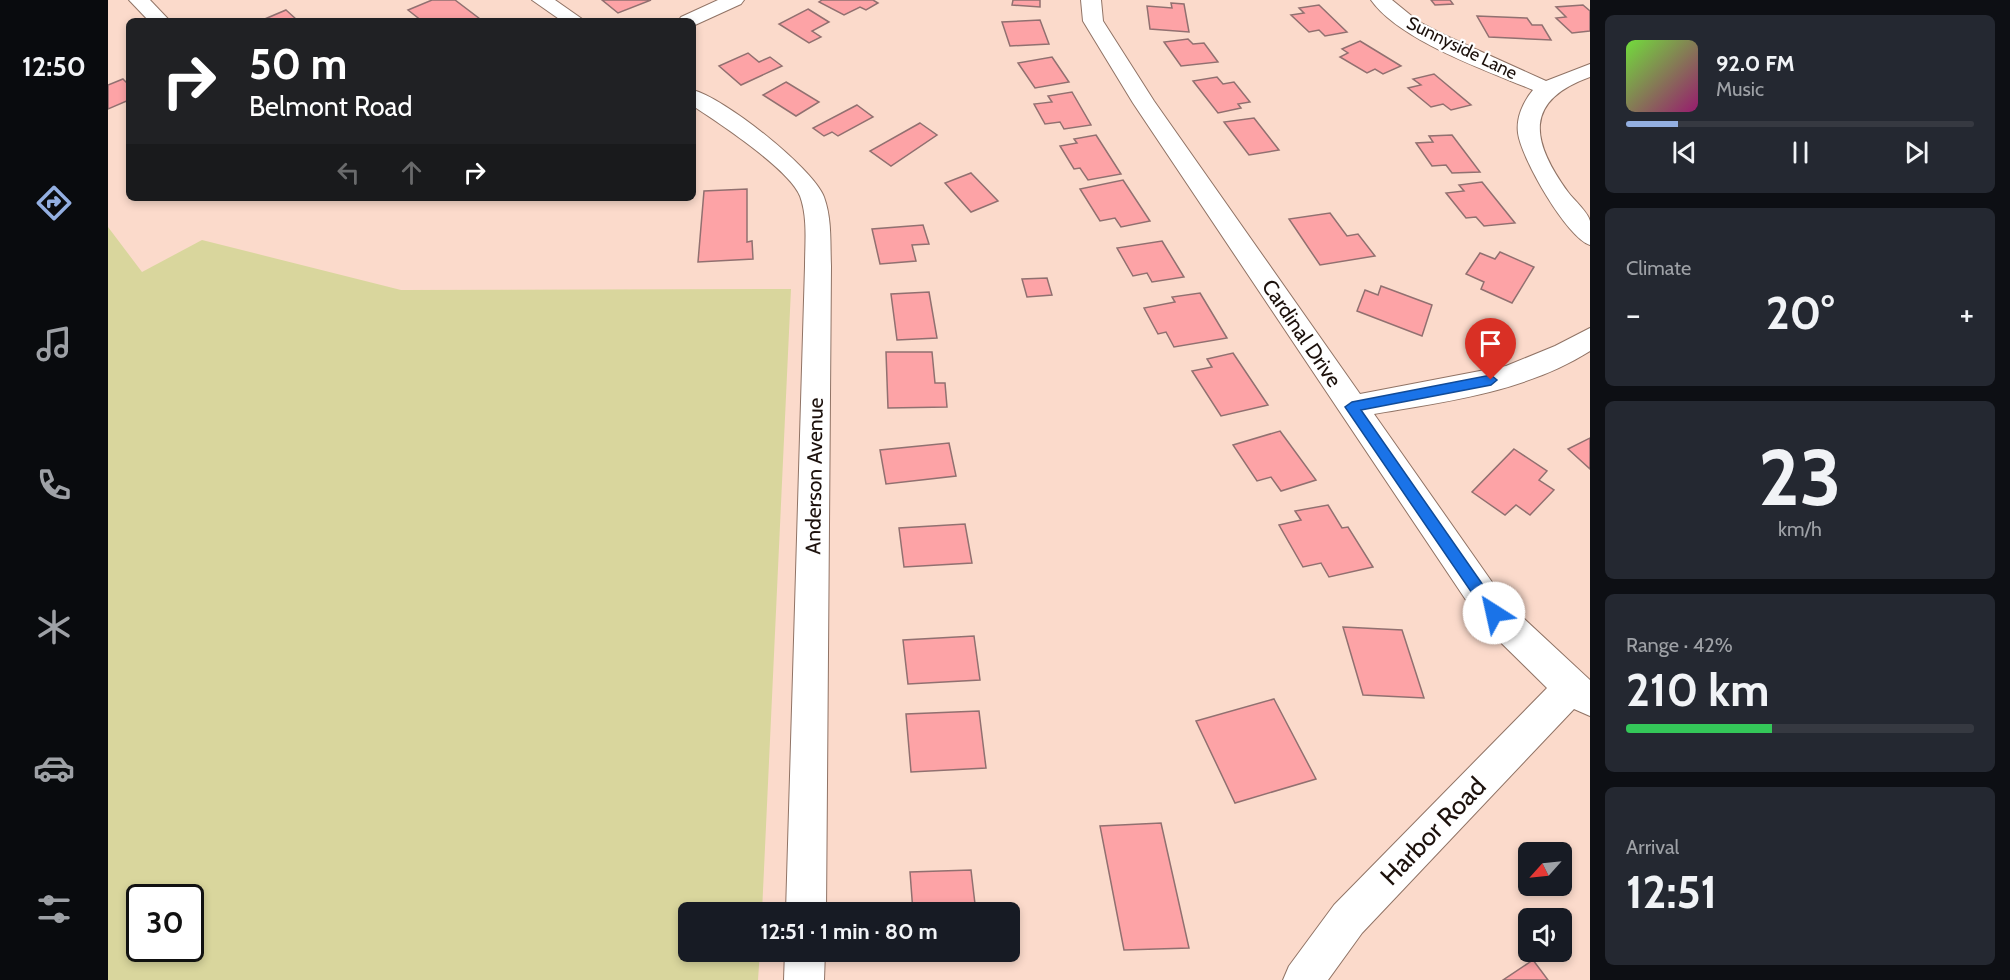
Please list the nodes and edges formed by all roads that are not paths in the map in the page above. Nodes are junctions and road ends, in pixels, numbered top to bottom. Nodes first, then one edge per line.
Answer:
1 (139, 0) edge
2 (542, 0) edge
3 (734, 0) edge
4 (1091, 0) edge
5 (1381, 0) edge
6 (157, 18) edge
7 (570, 18) edge
8 (695, 18) edge
9 (1590, 70) edge
10 (1548, 89) junction
11 (696, 99) edge
12 (1590, 236) edge
13 (1590, 338) edge
14 (1352, 407) junction
15 (1581, 694) edge
16 (806, 902) edge
17 (805, 962) edge
18 (804, 980) edge
19 (1303, 980) edge

1 - 6 street
2 - 7 street
3 - 8 street
4 - 14 street, Cardinal Drive
5 - 10 street, Sunnyside Lane
9 - 10 street
10 - 12 street
11 - 16 street, Anderson Avenue
13 - 14 street
14 - 15 street, Cardinal Drive
15 - 19 street, Harbor Road
17 - 18 street

